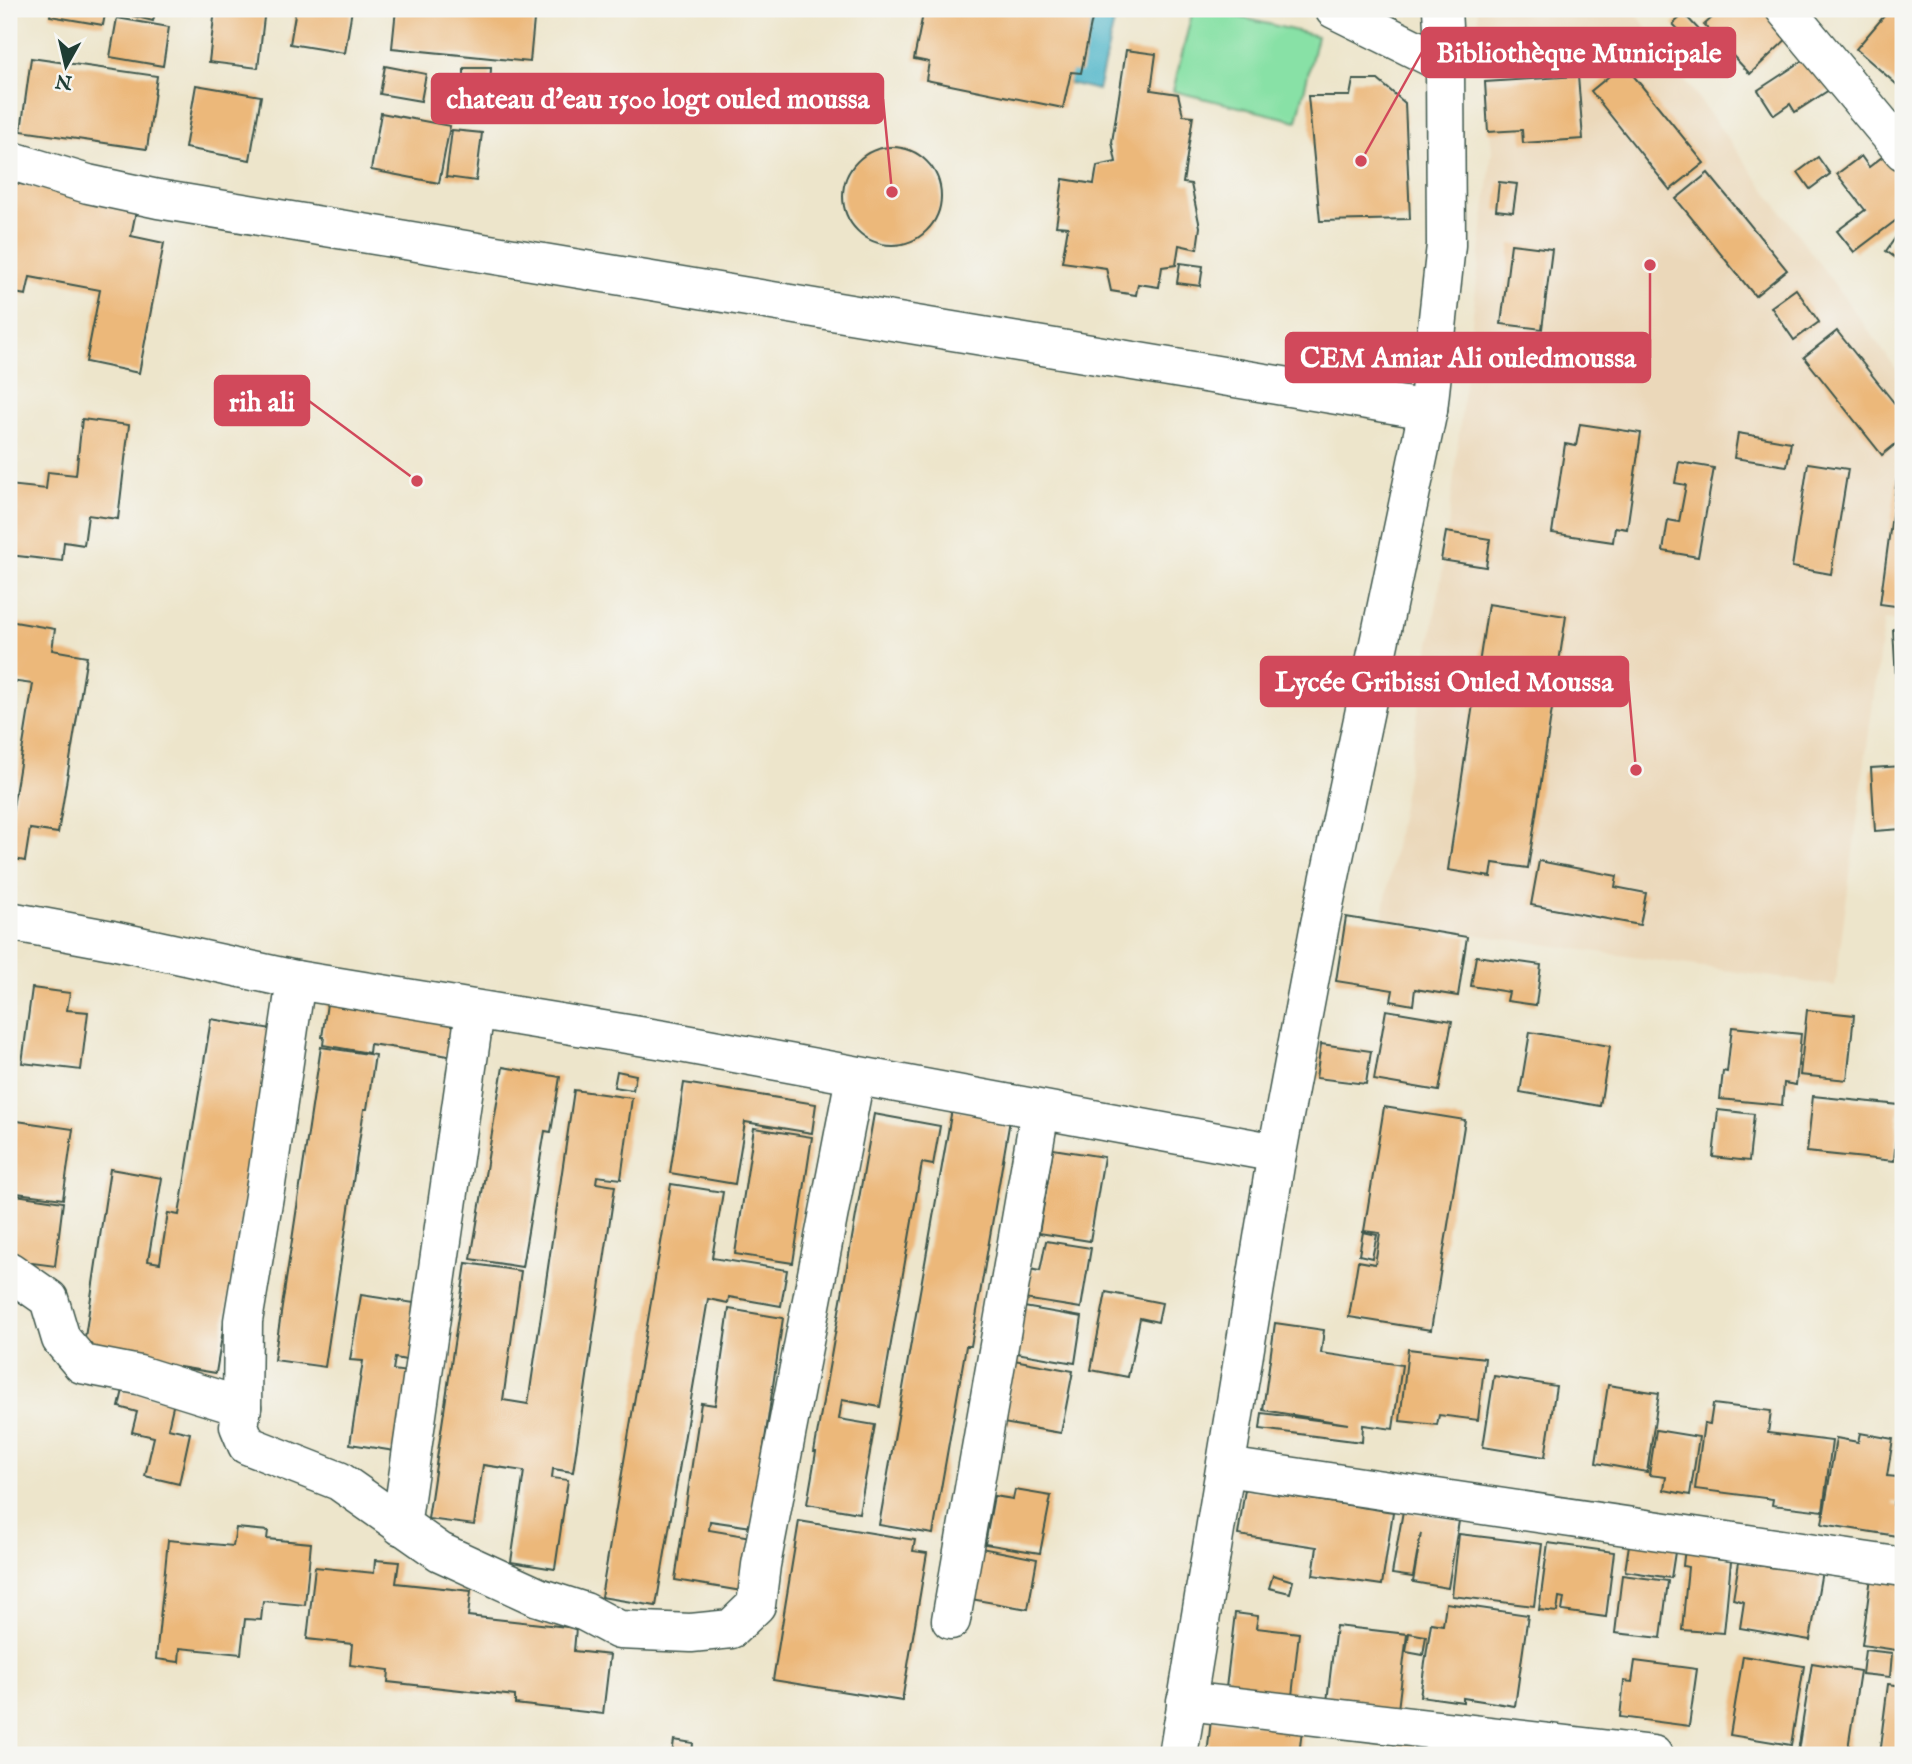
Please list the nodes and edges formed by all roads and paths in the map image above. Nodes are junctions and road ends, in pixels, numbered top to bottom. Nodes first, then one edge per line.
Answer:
1 (1334, 9) edge
2 (1442, 9) edge
3 (1785, 9) edge
4 (1445, 64) junction
5 (1903, 150) edge
6 (9, 160) edge
7 (1428, 410) junction
8 (9, 921) edge
9 (296, 980) junction
10 (475, 1011) junction
11 (855, 1077) junction
12 (1040, 1111) junction
13 (1277, 1153) junction
14 (9, 1271) edge
15 (242, 1407) junction
16 (1226, 1467) junction
17 (401, 1526) junction
18 (1903, 1567) edge
19 (951, 1620) dead end
20 (1186, 1701) junction
21 (1178, 1755) edge
22 (1653, 1755) edge

1 - 4 street
2 - 4 street
3 - 5 street
4 - 7 street
6 - 7 street
7 - 13 street
8 - 9 street
9 - 10 street
9 - 15 street
10 - 11 street
10 - 17 street
11 - 12 street
11 - 17 street
12 - 13 street
12 - 19 street
13 - 16 street
14 - 15 street
15 - 17 street
16 - 18 street
16 - 20 street
20 - 21 street
20 - 22 street

